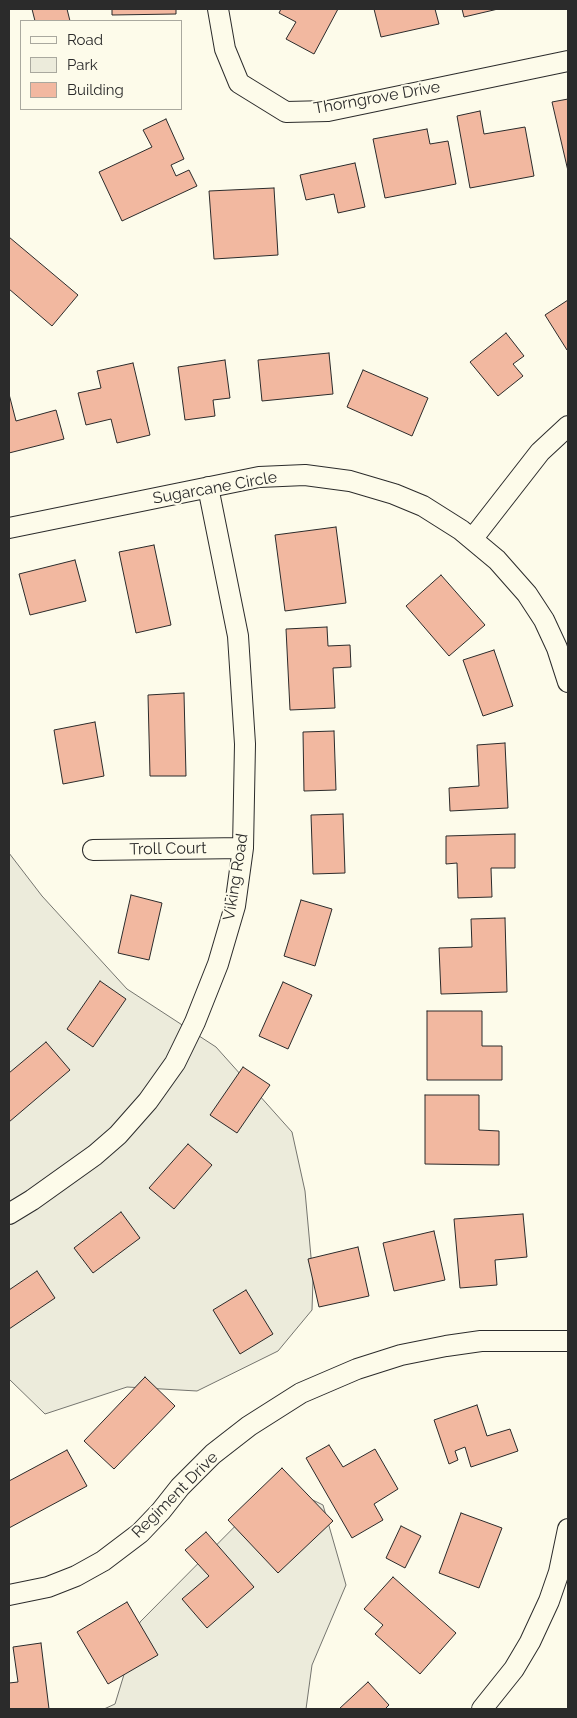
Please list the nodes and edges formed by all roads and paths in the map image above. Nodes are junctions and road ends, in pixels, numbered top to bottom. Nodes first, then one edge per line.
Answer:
1 (218, 9) edge
2 (568, 61) edge
3 (568, 426) edge
4 (208, 487) junction
5 (9, 528) edge
6 (473, 538) junction
7 (568, 682) edge
8 (243, 848) junction
9 (93, 850) dead end
10 (9, 1214) edge
11 (568, 1340) edge
12 (568, 1529) edge
13 (9, 1595) edge
14 (482, 1709) edge

1 - 2 street, Thorngrove Drive
3 - 6 street
4 - 5 street, Sugarcane Circle
4 - 6 street, Sugarcane Circle
4 - 8 street, Viking Road
6 - 7 street, Sugarcane Circle
8 - 9 street, Troll Court
8 - 10 street, Viking Road
11 - 13 street, Regiment Drive
12 - 14 street

